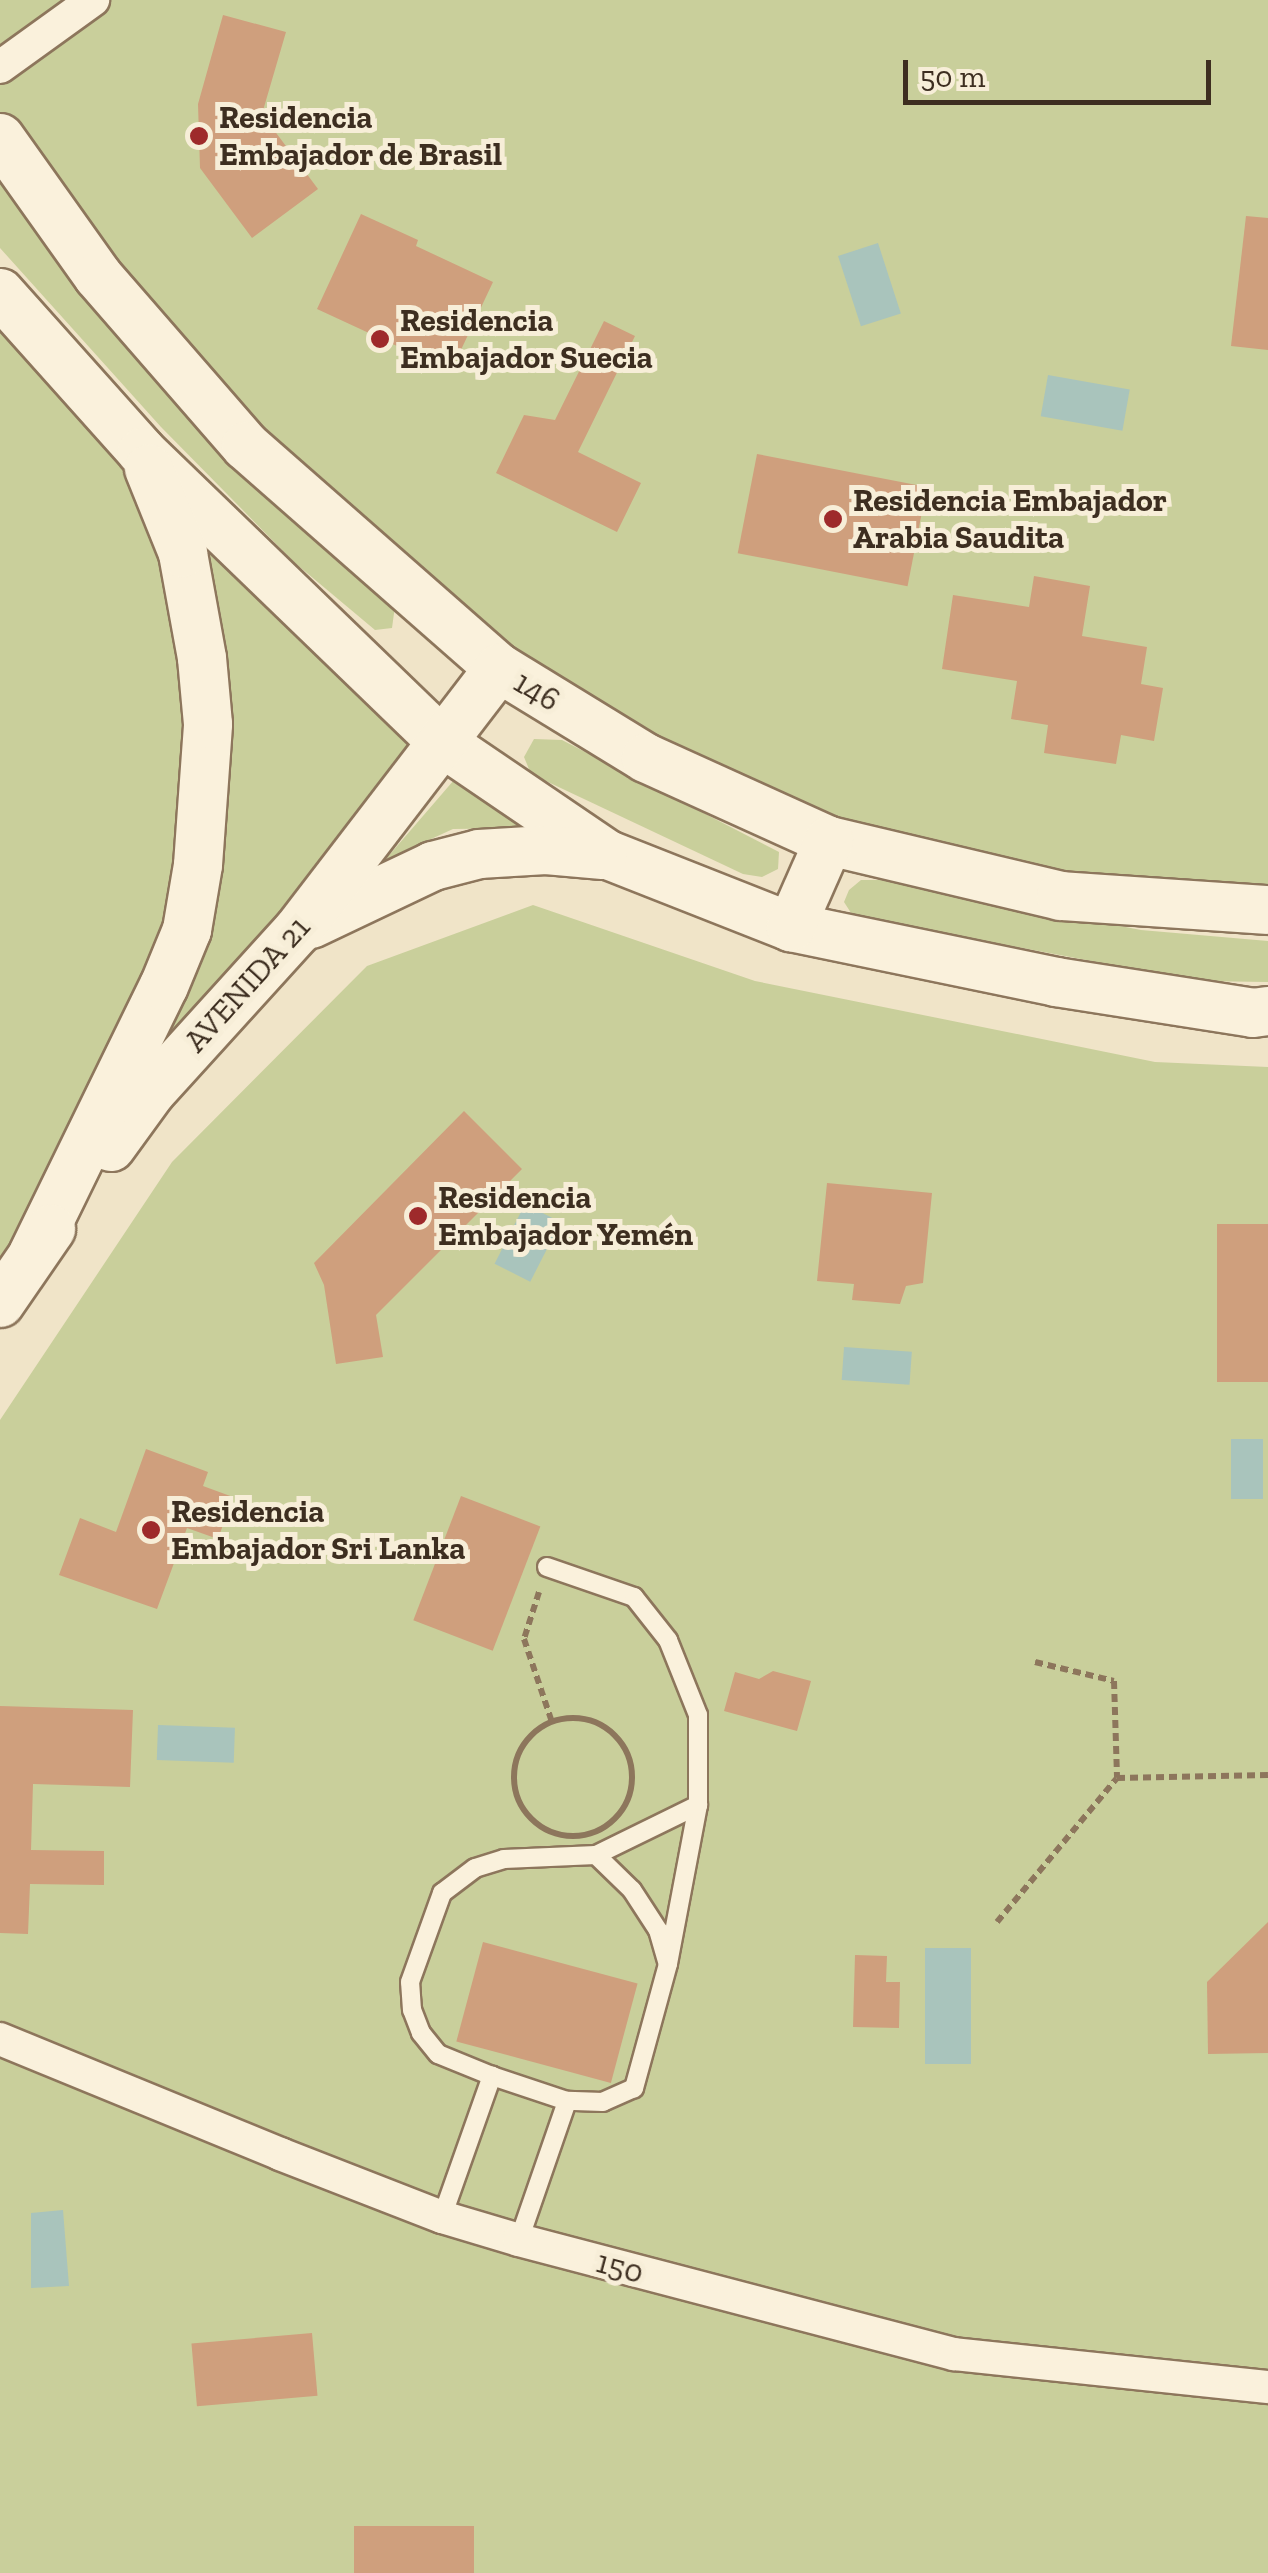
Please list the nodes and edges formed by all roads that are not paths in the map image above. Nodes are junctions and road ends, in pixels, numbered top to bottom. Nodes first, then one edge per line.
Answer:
1 (93, 0) edge
2 (0, 67) edge
3 (0, 138) edge
4 (8, 310) edge
5 (142, 452) junction
6 (499, 668) junction
7 (443, 743) junction
8 (829, 842) junction
9 (608, 856) junction
10 (1268, 910) edge
11 (791, 927) junction
12 (298, 930) junction
13 (1268, 1011) edge
14 (33, 1254) junction
15 (0, 1304) edge
16 (547, 1567) road end
17 (698, 1805) junction
18 (596, 1855) junction
19 (668, 1964) junction
20 (0, 2039) edge
21 (492, 2076) junction
22 (566, 2100) junction
23 (442, 2217) junction
24 (519, 2240) junction
25 (1268, 2388) edge

1 - 2 street
3 - 6 main road, 146
4 - 5 main road
5 - 7 main road
5 - 14 main road
6 - 7 main road, AVENIDA 21
6 - 8 main road, 146
7 - 9 main road
7 - 12 main road, AVENIDA 21
8 - 10 main road, 146
8 - 11 main road
9 - 11 main road
9 - 12 main road
11 - 13 main road
12 - 14 main road, AVENIDA 21
14 - 15 main road, AVENIDA 21
16 - 17 lane
17 - 18 lane
17 - 19 lane
18 - 19 lane
18 - 21 lane
19 - 22 lane
20 - 23 street, 150
21 - 22 lane
21 - 23 lane
22 - 24 lane
23 - 24 street, 150
24 - 25 street, 150

